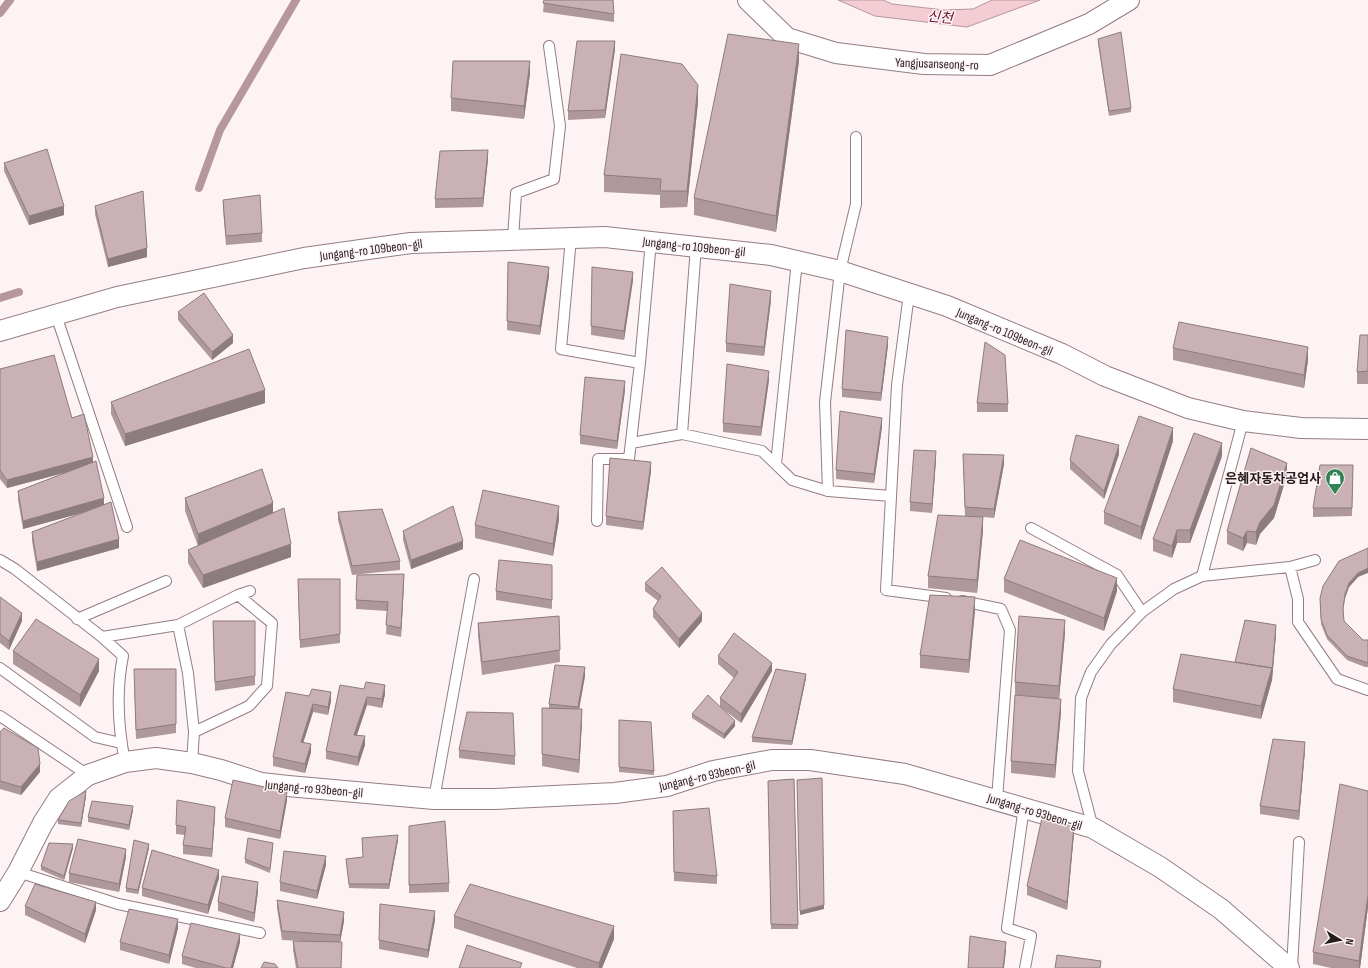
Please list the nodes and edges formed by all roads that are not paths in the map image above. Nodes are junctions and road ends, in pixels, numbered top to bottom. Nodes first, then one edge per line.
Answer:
1 (748, 0) edge
2 (1129, 0) edge
3 (549, 46) dead end
4 (856, 137) dead end
5 (571, 238) junction
6 (513, 239) junction
7 (651, 241) junction
8 (696, 246) junction
9 (797, 261) junction
10 (840, 271) junction
11 (909, 294) junction
12 (56, 315) junction
13 (0, 331) edge
14 (640, 363) junction
15 (1243, 421) junction
16 (1368, 430) edge
17 (682, 434) junction
18 (631, 443) junction
19 (776, 464) junction
20 (828, 491) junction
21 (891, 496) junction
22 (597, 521) dead end
23 (127, 527) dead end
24 (1031, 528) dead end
25 (0, 560) edge
26 (1315, 560) dead end
27 (1290, 567) junction
28 (1202, 576) junction
29 (474, 579) dead end
30 (166, 580) dead end
31 (250, 591) dead end
32 (238, 594) junction
33 (1142, 612) junction
34 (77, 619) junction
35 (178, 625) junction
36 (102, 637) junction
37 (0, 668) edge
38 (1368, 690) edge
39 (0, 716) edge
40 (194, 732) junction
41 (123, 752) junction
42 (192, 763) junction
43 (88, 775) junction
44 (434, 799) junction
45 (997, 799) junction
46 (1024, 807) junction
47 (1093, 828) junction
48 (1299, 842) dead end
49 (18, 872) junction
50 (0, 901) edge
51 (260, 933) dead end
52 (1025, 968) edge
53 (1289, 968) edge
54 (1292, 968) edge

1 - 2 street, Yangjusanseong-ro
3 - 6 lane
4 - 10 lane
5 - 6 street, Jungang-ro 109beon-gil
5 - 7 street, Jungang-ro 109beon-gil
5 - 14 lane
6 - 12 street, Jungang-ro 109beon-gil
7 - 8 street, Jungang-ro 109beon-gil
7 - 14 lane
8 - 9 street, Jungang-ro 109beon-gil
8 - 17 lane
9 - 10 street, Jungang-ro 109beon-gil
9 - 19 lane
10 - 11 street, Jungang-ro 109beon-gil
10 - 20 lane
11 - 15 street, Jungang-ro 109beon-gil
11 - 21 lane
12 - 13 street, Jungang-ro 109beon-gil
12 - 23 lane
14 - 18 lane
15 - 16 street, Jungang-ro 109beon-gil
15 - 28 lane
17 - 18 lane
17 - 19 lane
18 - 22 lane
19 - 20 lane
20 - 21 lane
21 - 45 lane
24 - 33 lane
25 - 34 lane
26 - 27 lane, Jungang-ro 93beon-gil
27 - 28 lane, Jungang-ro 93beon-gil
27 - 38 lane
28 - 33 lane, Jungang-ro 93beon-gil
29 - 44 lane
30 - 34 lane
31 - 32 lane
32 - 35 lane
32 - 40 lane
33 - 47 lane, Jungang-ro 93beon-gil
34 - 36 lane
35 - 36 lane
35 - 40 lane
36 - 41 lane
37 - 41 lane
39 - 43 lane
40 - 42 lane
41 - 42 street, Jungang-ro 93beon-gil
41 - 43 street, Jungang-ro 93beon-gil
42 - 44 street, Jungang-ro 93beon-gil
43 - 49 street, Jungang-ro 93beon-gil
44 - 45 street, Jungang-ro 93beon-gil
45 - 46 street, Jungang-ro 93beon-gil
46 - 47 street, Jungang-ro 93beon-gil
46 - 52 lane
47 - 53 street, Jungang-ro 93beon-gil
48 - 54 lane
49 - 50 street, Jungang-ro 93beon-gil
49 - 51 lane

